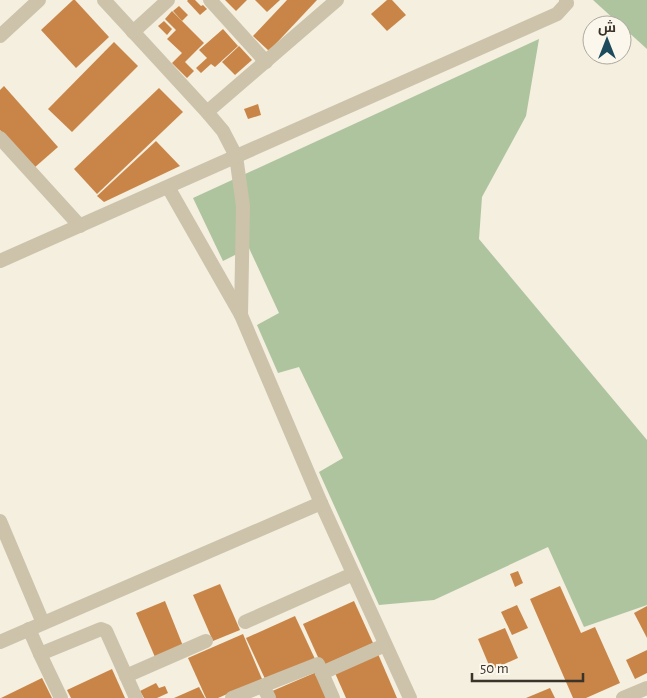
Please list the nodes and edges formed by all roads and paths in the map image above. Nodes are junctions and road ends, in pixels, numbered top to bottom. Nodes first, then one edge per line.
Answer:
1 (39, 0) edge
2 (104, 0) edge
3 (168, 0) edge
4 (210, 0) edge
5 (337, 0) edge
6 (566, 0) edge
7 (134, 32) junction
8 (0, 36) edge
9 (266, 62) junction
10 (207, 112) junction
11 (0, 138) edge
12 (236, 156) junction
13 (168, 188) junction
14 (80, 226) junction
15 (0, 262) edge
16 (241, 315) junction
17 (321, 503) junction
18 (0, 521) edge
19 (353, 574) junction
20 (245, 622) dead end
21 (43, 623) junction
22 (29, 629) junction
23 (206, 641) dead end
24 (0, 642) edge
25 (385, 645) junction
26 (40, 654) junction
27 (322, 673) junction
28 (126, 676) junction
29 (647, 688) edge
30 (266, 692) edge
31 (61, 698) edge
32 (136, 698) edge
33 (232, 698) edge
34 (333, 698) edge
35 (410, 698) edge
36 (623, 698) edge

1 - 8 street
2 - 7 street
3 - 7 street
4 - 9 street
5 - 9 street
6 - 12 street
7 - 10 street
9 - 10 street
10 - 12 street
11 - 14 street
12 - 13 street
12 - 16 street
13 - 14 street
13 - 16 street
14 - 15 street
16 - 17 street
17 - 19 street
17 - 21 street
18 - 21 street
19 - 20 street
19 - 25 street
21 - 22 street
22 - 24 street
22 - 26 street
23 - 28 street
25 - 27 street
25 - 35 street
26 - 28 street
26 - 31 street
27 - 30 street
27 - 34 street
28 - 32 street
29 - 36 street
30 - 33 street

